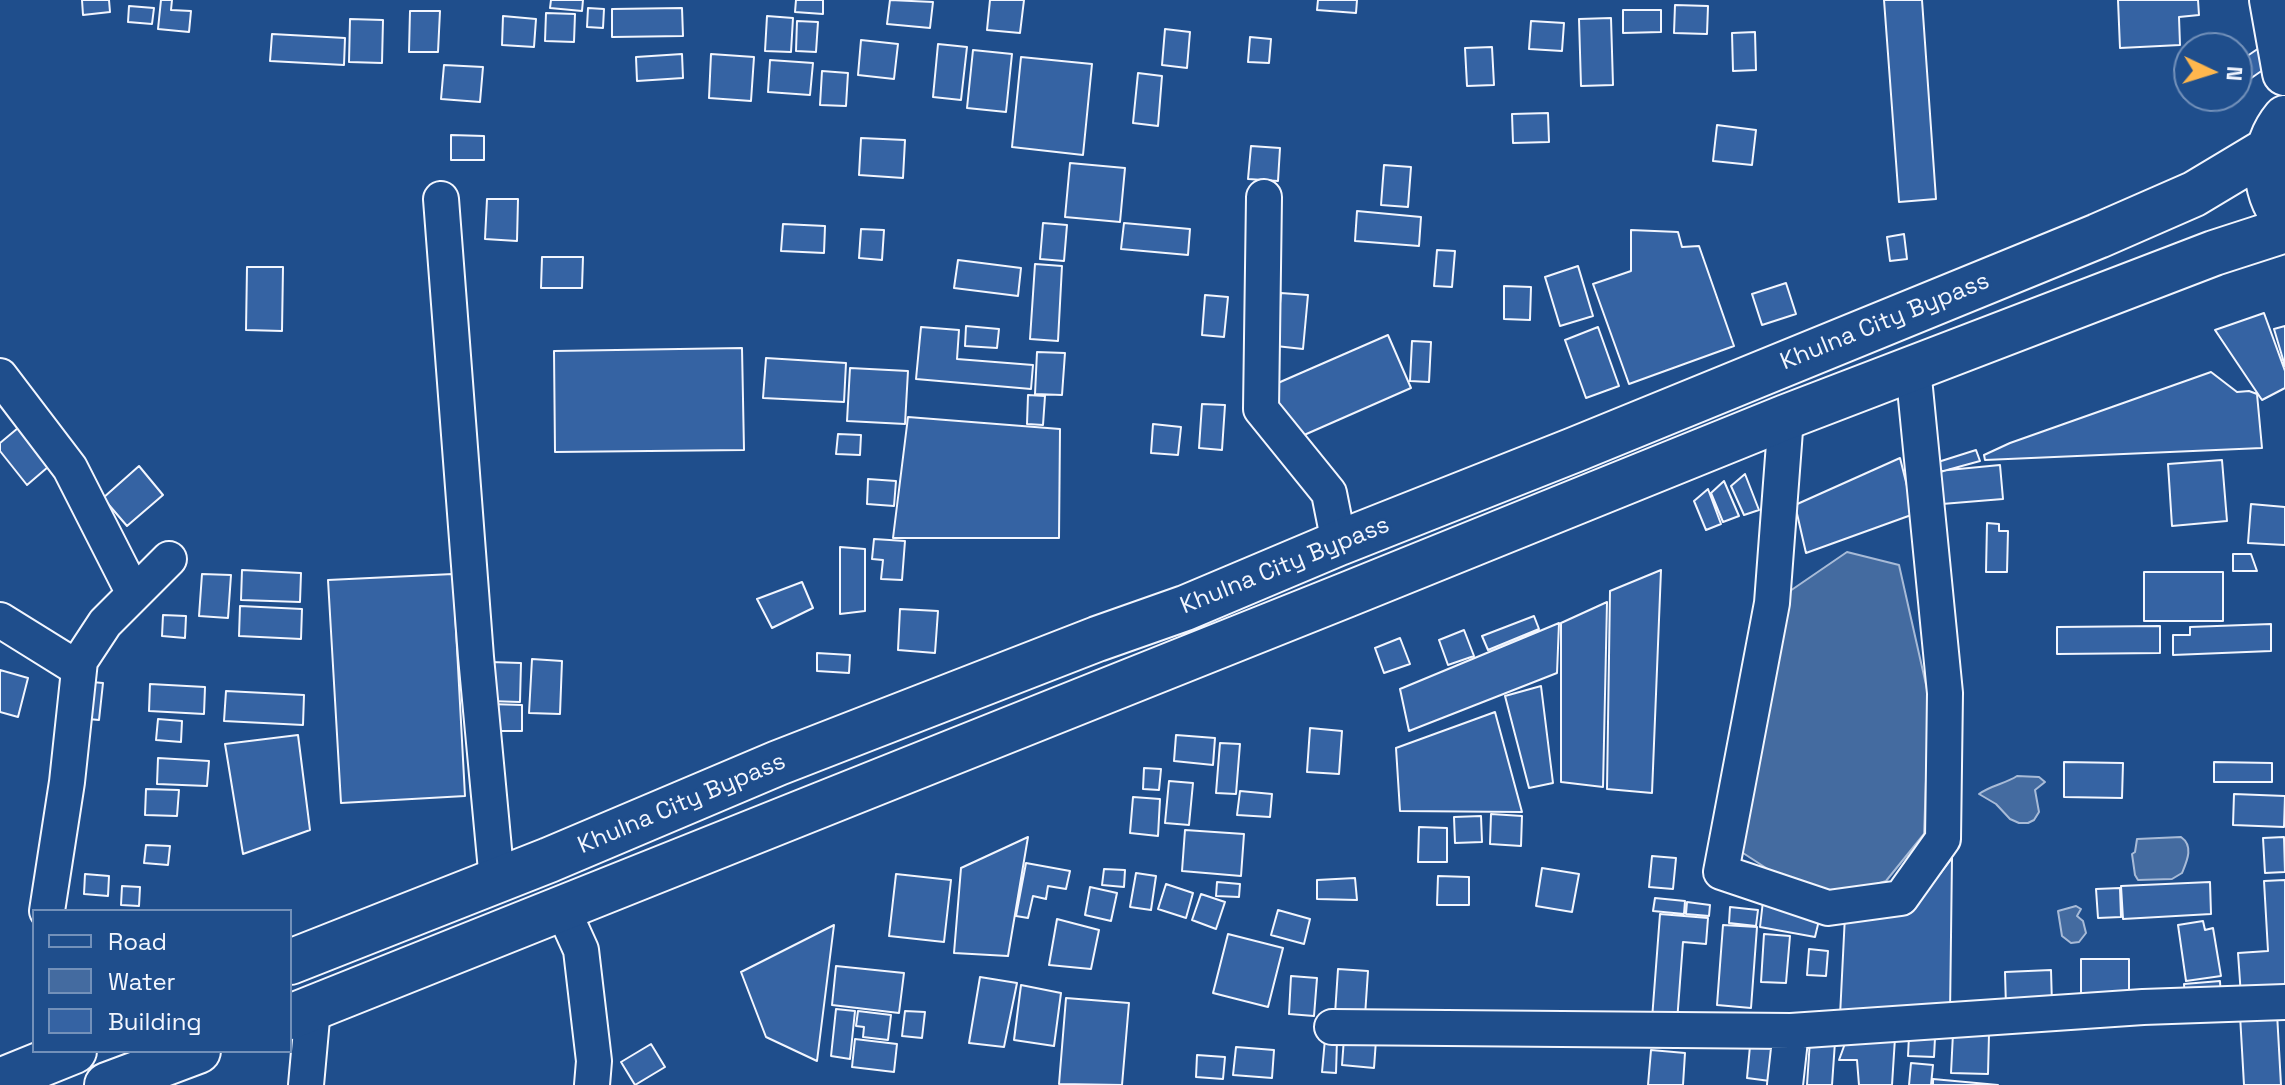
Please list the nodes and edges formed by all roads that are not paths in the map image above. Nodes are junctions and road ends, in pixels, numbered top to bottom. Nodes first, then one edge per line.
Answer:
1 (2272, 0) edge
2 (2285, 73) edge
3 (2277, 133) edge
4 (1264, 197) dead end
5 (441, 199) dead end
6 (2285, 219) edge
7 (2285, 230) edge
8 (1913, 368) junction
9 (0, 376) edge
10 (1786, 417) junction
11 (1339, 543) junction
12 (169, 559) dead end
13 (134, 594) junction
14 (0, 620) edge
15 (79, 669) junction
16 (497, 881) junction
17 (562, 908) junction
18 (47, 909) edge
19 (292, 961) edge
20 (2285, 1002) edge
21 (302, 1013) edge
22 (1332, 1027) dead end
23 (1791, 1031) junction
24 (69, 1053) edge
25 (193, 1053) edge
26 (0, 1081) edge
27 (107, 1085) edge
28 (306, 1085) edge
29 (592, 1085) edge
30 (1785, 1085) edge

1 - 2 highway
3 - 6 highway
3 - 11 highway, Khulna City Bypass
4 - 11 street
5 - 16 street
7 - 8 highway, Khulna City Bypass
8 - 10 highway, Khulna City Bypass
8 - 10 street
9 - 13 street
10 - 17 highway, Khulna City Bypass
11 - 16 highway, Khulna City Bypass
12 - 13 street
13 - 15 street
14 - 15 street
15 - 18 street
16 - 19 highway, Khulna City Bypass
17 - 21 highway, Khulna City Bypass
17 - 29 street
20 - 23 street
21 - 28 street
22 - 23 street
23 - 30 street
24 - 26 highway
25 - 27 highway

